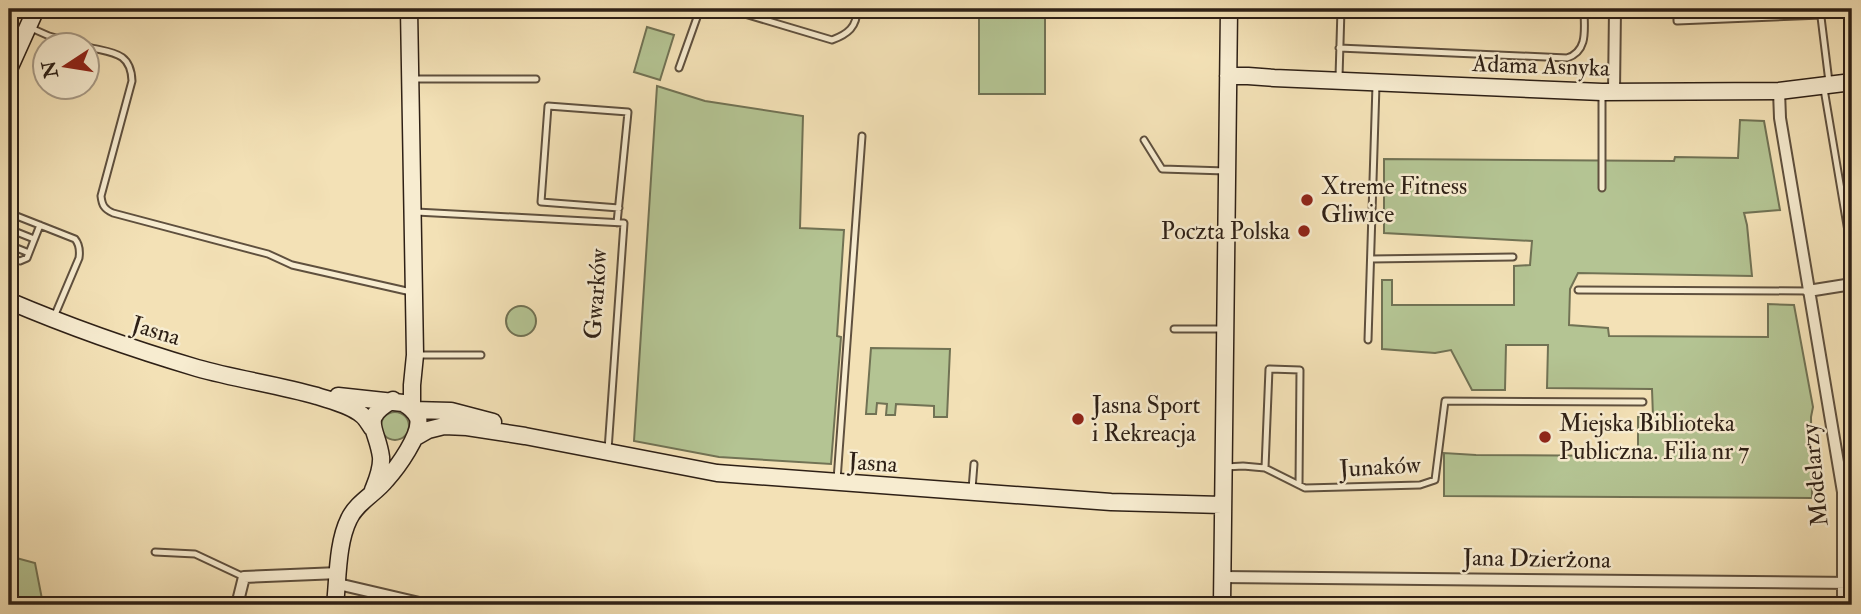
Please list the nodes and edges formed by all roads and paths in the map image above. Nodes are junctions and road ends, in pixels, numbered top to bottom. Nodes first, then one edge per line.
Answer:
1 (36, 9) edge
2 (409, 9) edge
3 (700, 9) edge
4 (728, 9) edge
5 (857, 9) edge
6 (1229, 9) edge
7 (1341, 9) edge
8 (1584, 9) edge
9 (1615, 9) edge
10 (1677, 9) edge
11 (1852, 11) edge
12 (1820, 12) edge
13 (28, 27) junction
14 (40, 32) edge
15 (1339, 48) junction
16 (102, 50) edge
17 (679, 68) dead end
18 (9, 69) edge
19 (1228, 76) junction
20 (411, 79) junction
21 (536, 79) dead end
22 (1339, 80) junction
23 (1376, 82) junction
24 (1852, 82) edge
25 (1826, 85) junction
26 (1608, 91) junction
27 (1779, 91) junction
28 (862, 136) dead end
29 (1144, 141) dead end
30 (1227, 172) junction
31 (1602, 188) dead end
32 (619, 208) junction
33 (413, 212) junction
34 (9, 213) edge
35 (617, 223) junction
36 (40, 225) junction
37 (9, 229) edge
38 (34, 240) junction
39 (9, 245) edge
40 (29, 253) junction
41 (1852, 255) edge
42 (1513, 257) dead end
43 (9, 258) edge
44 (1371, 259) junction
45 (1852, 284) edge
46 (1578, 290) dead end
47 (1808, 291) junction
48 (414, 293) junction
49 (9, 301) edge
50 (53, 320) junction
51 (1174, 329) dead end
52 (1225, 329) junction
53 (1368, 340) dead end
54 (415, 355) junction
55 (481, 355) dead end
56 (412, 386) junction
57 (294, 390) junction
58 (391, 401) junction
59 (1643, 402) dead end
60 (413, 409) junction
61 (375, 434) junction
62 (525, 436) junction
63 (413, 439) junction
64 (608, 453) junction
65 (974, 464) dead end
66 (1223, 468) junction
67 (1265, 468) junction
68 (837, 483) junction
69 (1299, 485) junction
70 (972, 492) junction
71 (372, 493) junction
72 (1222, 505) junction
73 (155, 552) dead end
74 (244, 577) junction
75 (1222, 577) junction
76 (338, 578) junction
77 (1848, 583) edge
78 (411, 603) edge
79 (237, 605) edge
80 (335, 605) edge
81 (428, 605) edge
82 (1222, 605) edge
83 (1843, 605) edge

1 - 13 street
2 - 20 street
3 - 17 lane
4 - 5 lane
6 - 19 street
7 - 15 lane
8 - 15 lane
9 - 26 street
10 - 12 lane
11 - 12 lane
12 - 25 lane
13 - 14 lane
13 - 18 street
15 - 22 lane
16 - 48 lane
19 - 22 street, Adama Asnyka
19 - 30 street
20 - 21 lane
20 - 33 street
22 - 23 street, Adama Asnyka
23 - 26 street, Adama Asnyka
23 - 44 lane
24 - 25 street, Adama Asnyka
25 - 27 street, Adama Asnyka
25 - 41 lane
26 - 27 street, Adama Asnyka
26 - 31 lane
27 - 47 street, Modelarzy
28 - 68 lane
29 - 30 lane
30 - 52 street
32 - 32 lane
32 - 35 lane
33 - 35 lane, Gwarków
33 - 48 street
34 - 36 lane
35 - 64 lane, Gwarków
36 - 38 lane
36 - 50 lane
37 - 38 lane
38 - 40 lane
39 - 40 lane
40 - 43 lane
42 - 44 lane
44 - 53 lane
45 - 47 street
46 - 47 lane
47 - 77 street, Modelarzy
48 - 54 street
49 - 50 street, Jasna
50 - 57 street, Jasna
51 - 52 lane
52 - 66 street
54 - 55 lane
54 - 56 street
56 - 58 street
56 - 60 street
57 - 58 street, Jasna
57 - 61 street, Jasna
58 - 60 street
58 - 61 street
59 - 69 lane, Junaków
60 - 62 street, Jasna
60 - 63 street
61 - 63 street
61 - 71 street
62 - 63 street, Jasna
62 - 64 street, Jasna
63 - 71 street
64 - 68 street, Jasna
65 - 70 lane
66 - 67 lane, Junaków
66 - 72 street
67 - 69 lane, Junaków
67 - 69 lane
68 - 70 street, Jasna
70 - 72 street, Jasna
71 - 76 street
72 - 75 street
73 - 74 lane
74 - 76 street
74 - 79 street
75 - 77 street, Jana Dzierżona
75 - 82 street
76 - 78 street
76 - 80 street
77 - 83 street, Modelarzy
78 - 81 street

